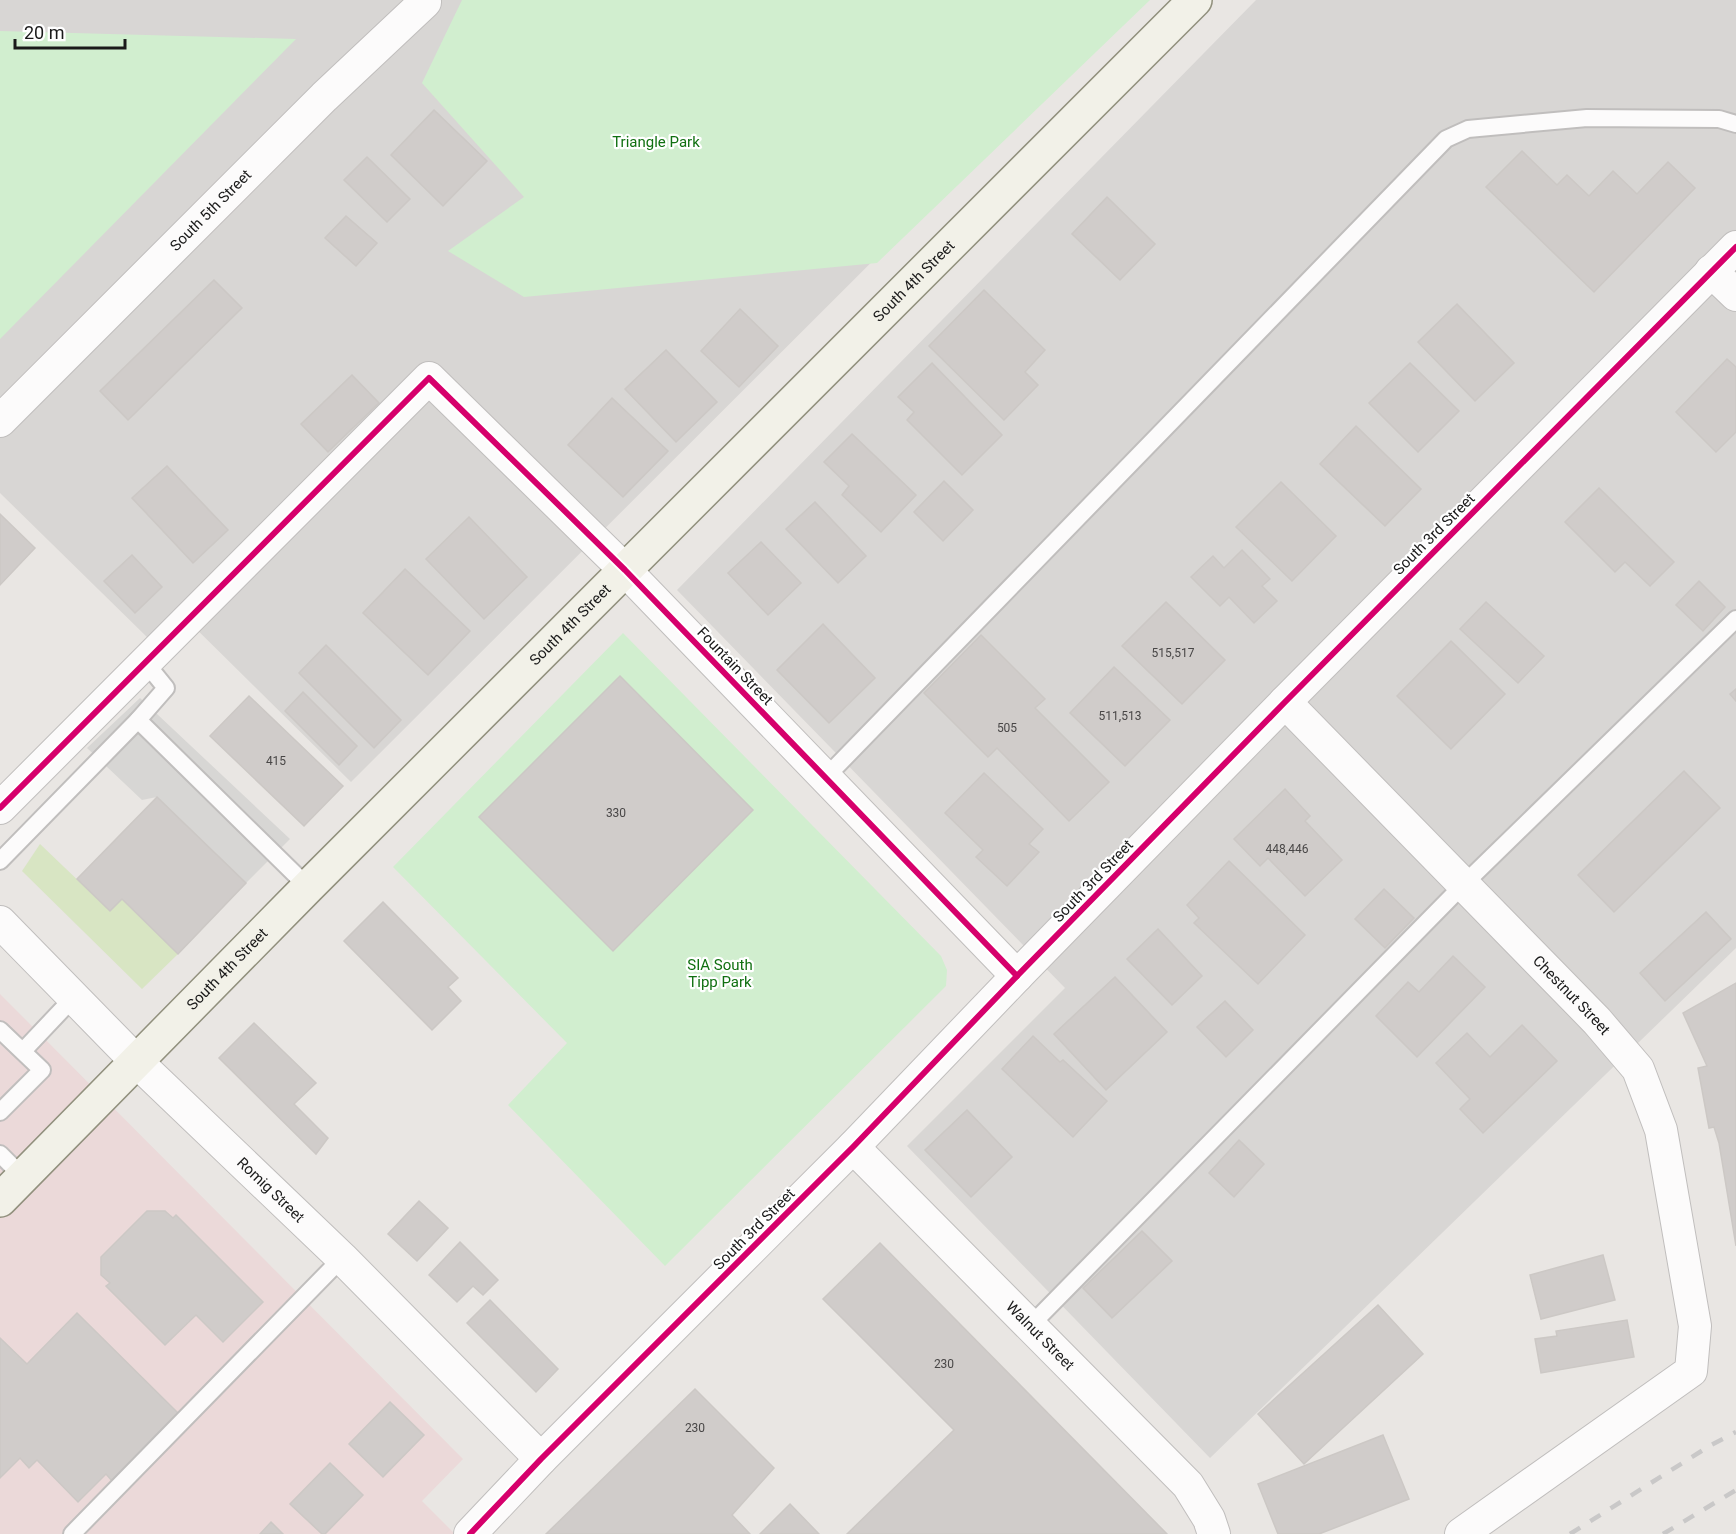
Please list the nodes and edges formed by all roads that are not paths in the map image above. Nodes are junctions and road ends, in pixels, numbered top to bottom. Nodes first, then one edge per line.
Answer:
1 (1195, 0) edge
2 (428, 1) edge
3 (1736, 124) edge
4 (1736, 247) edge
5 (1711, 271) junction
6 (1736, 295) edge
7 (0, 421) edge
8 (625, 570) junction
9 (1736, 619) edge
10 (145, 662) junction
11 (1285, 702) junction
12 (138, 720) junction
13 (826, 777) junction
14 (0, 808) edge
15 (0, 861) edge
16 (1463, 885) junction
17 (308, 887) junction
18 (0, 922) edge
19 (1017, 976) junction
20 (74, 997) junction
21 (2, 1035) edge
22 (23, 1051) junction
23 (136, 1061) junction
24 (0, 1112) edge
25 (853, 1147) junction
26 (0, 1154) edge
27 (23, 1177) junction
28 (0, 1200) edge
29 (342, 1258) junction
30 (1030, 1326) junction
31 (541, 1459) junction
32 (473, 1533) edge
33 (72, 1534) edge
34 (1214, 1534) edge
35 (1461, 1534) edge

1 - 8 main road, South 4th Street
2 - 7 street, South 5th Street
3 - 13 lane
4 - 5 street, South 3rd Street
5 - 6 street
5 - 11 street, South 3rd Street
8 - 10 street, Fountain Street
8 - 13 street, Fountain Street
8 - 17 main road, South 4th Street
9 - 16 lane
10 - 12 lane
10 - 14 street
11 - 16 street, Chestnut Street
11 - 19 street, South 3rd Street
12 - 15 lane
12 - 17 lane
13 - 19 street, Fountain Street
16 - 30 lane
16 - 35 street, Chestnut Street
17 - 23 main road, South 4th Street
18 - 20 street, Romig Street
19 - 25 street, South 3rd Street
20 - 22 lane
20 - 23 street, Romig Street
21 - 22 lane
22 - 24 lane
23 - 27 main road, South 4th Street
23 - 29 street, Romig Street
25 - 30 street, Walnut Street
25 - 31 street, South 3rd Street
26 - 27 lane
27 - 28 main road, South 4th Street
29 - 31 street, Romig Street
29 - 33 lane
30 - 34 street, Walnut Street
31 - 32 street, South 3rd Street

